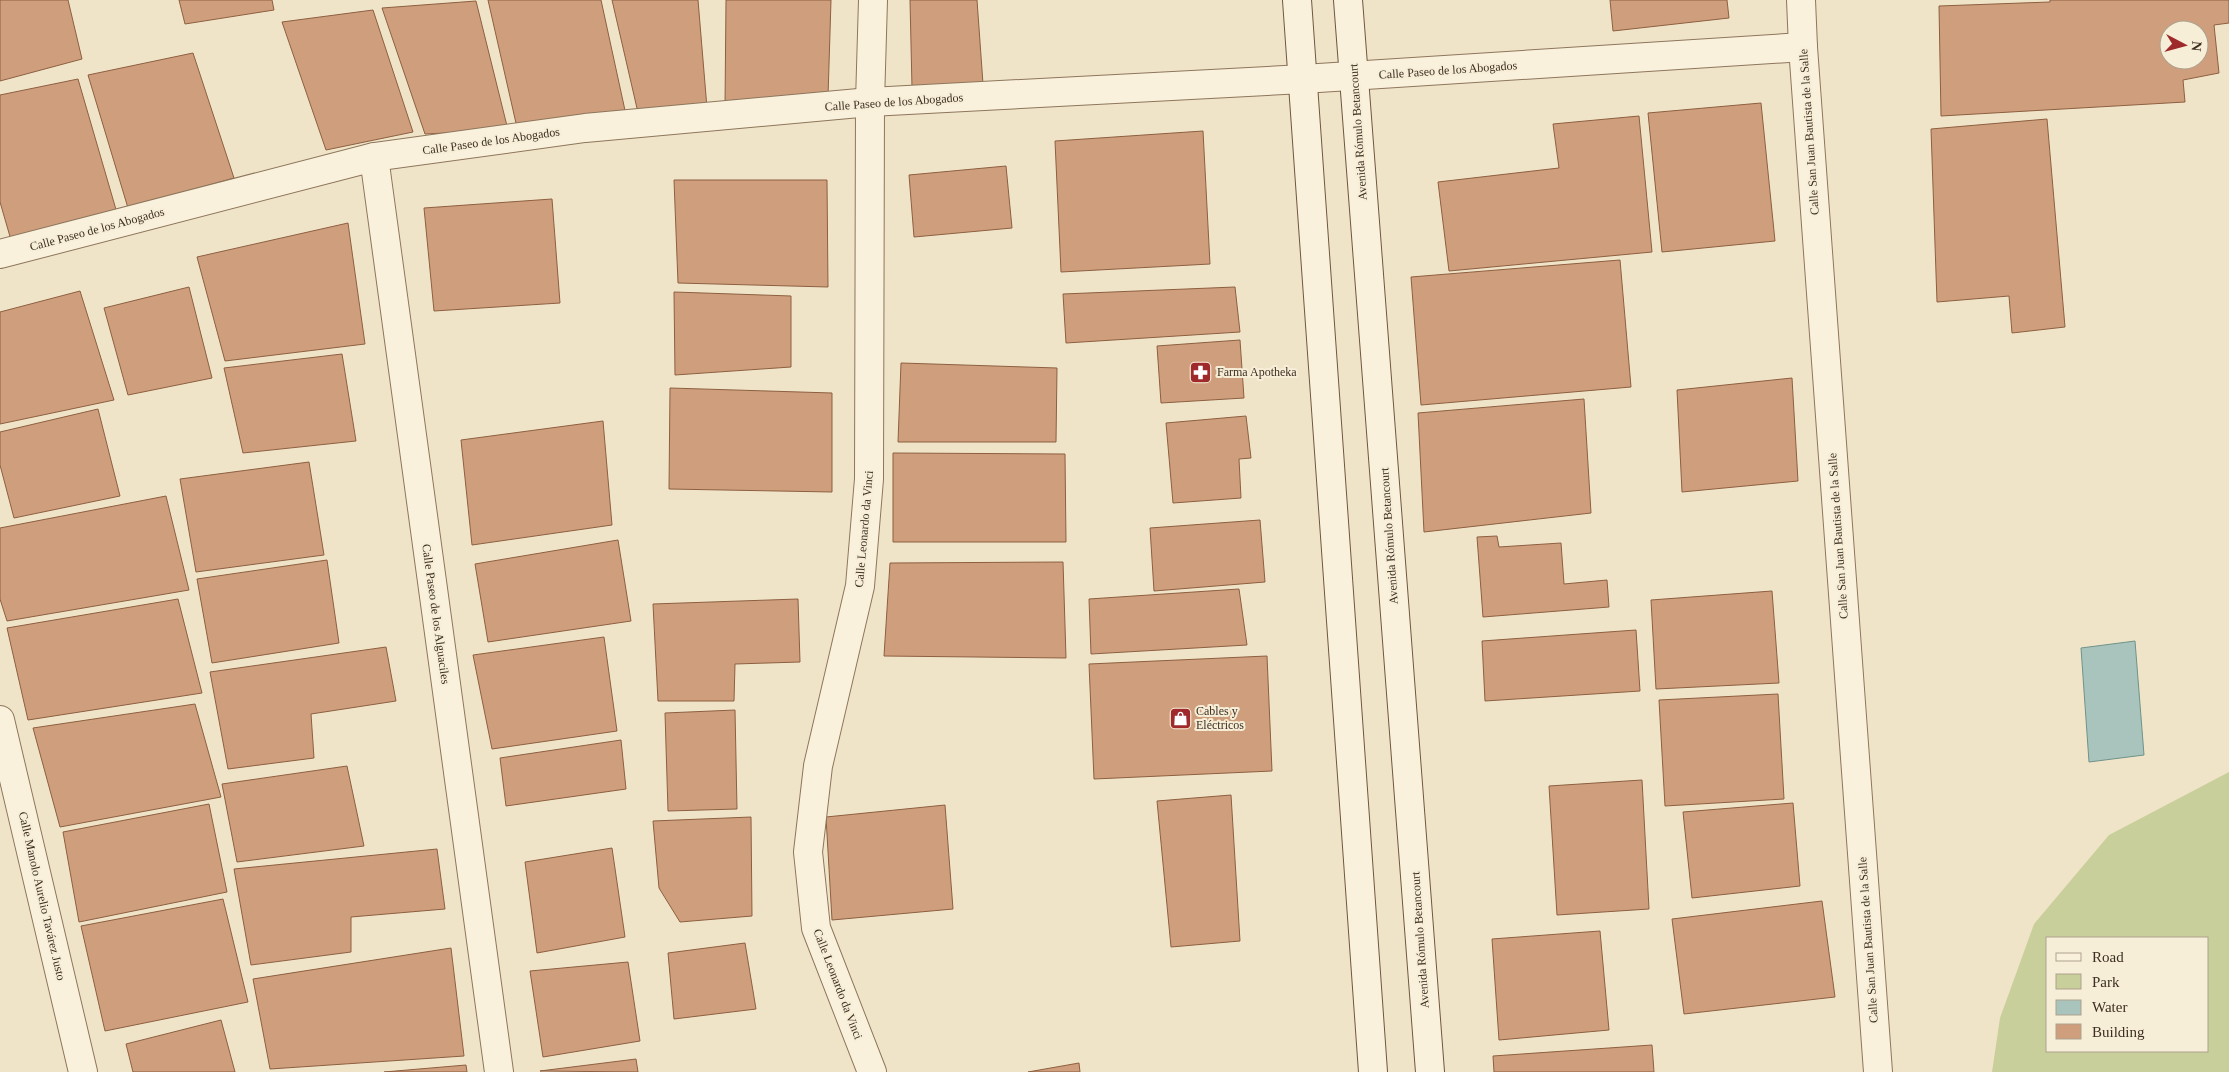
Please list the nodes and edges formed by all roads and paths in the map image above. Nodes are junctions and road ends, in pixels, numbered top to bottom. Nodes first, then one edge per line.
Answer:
1 (873, 0) edge
2 (1297, 0) edge
3 (1348, 0) edge
4 (1802, 0) edge
5 (1803, 47) junction
6 (1353, 76) junction
7 (1302, 79) junction
8 (870, 102) junction
9 (374, 157) junction
10 (0, 254) edge
11 (0, 720) edge
12 (84, 1072) edge
13 (499, 1072) edge
14 (872, 1072) edge
15 (1373, 1072) edge
16 (1430, 1072) edge
17 (1878, 1072) edge

1 - 8 street, Calle Leonardo da Vinci
2 - 7 street
3 - 6 street, Avenida Rómulo Betancourt
4 - 5 street, Calle San Juan Bautista de la Salle
5 - 6 street, Calle Paseo de los Abogados
5 - 17 street, Calle San Juan Bautista de la Salle
6 - 7 street, Calle Paseo de los Abogados
6 - 16 street, Avenida Rómulo Betancourt
7 - 8 street, Calle Paseo de los Abogados
7 - 15 street
8 - 9 street, Calle Paseo de los Abogados
8 - 14 street, Calle Leonardo da Vinci
9 - 10 street, Calle Paseo de los Abogados
9 - 13 street, Calle Paseo de los Alguaciles
11 - 12 street, Calle Manolo Aurelio Tavárez Justo

